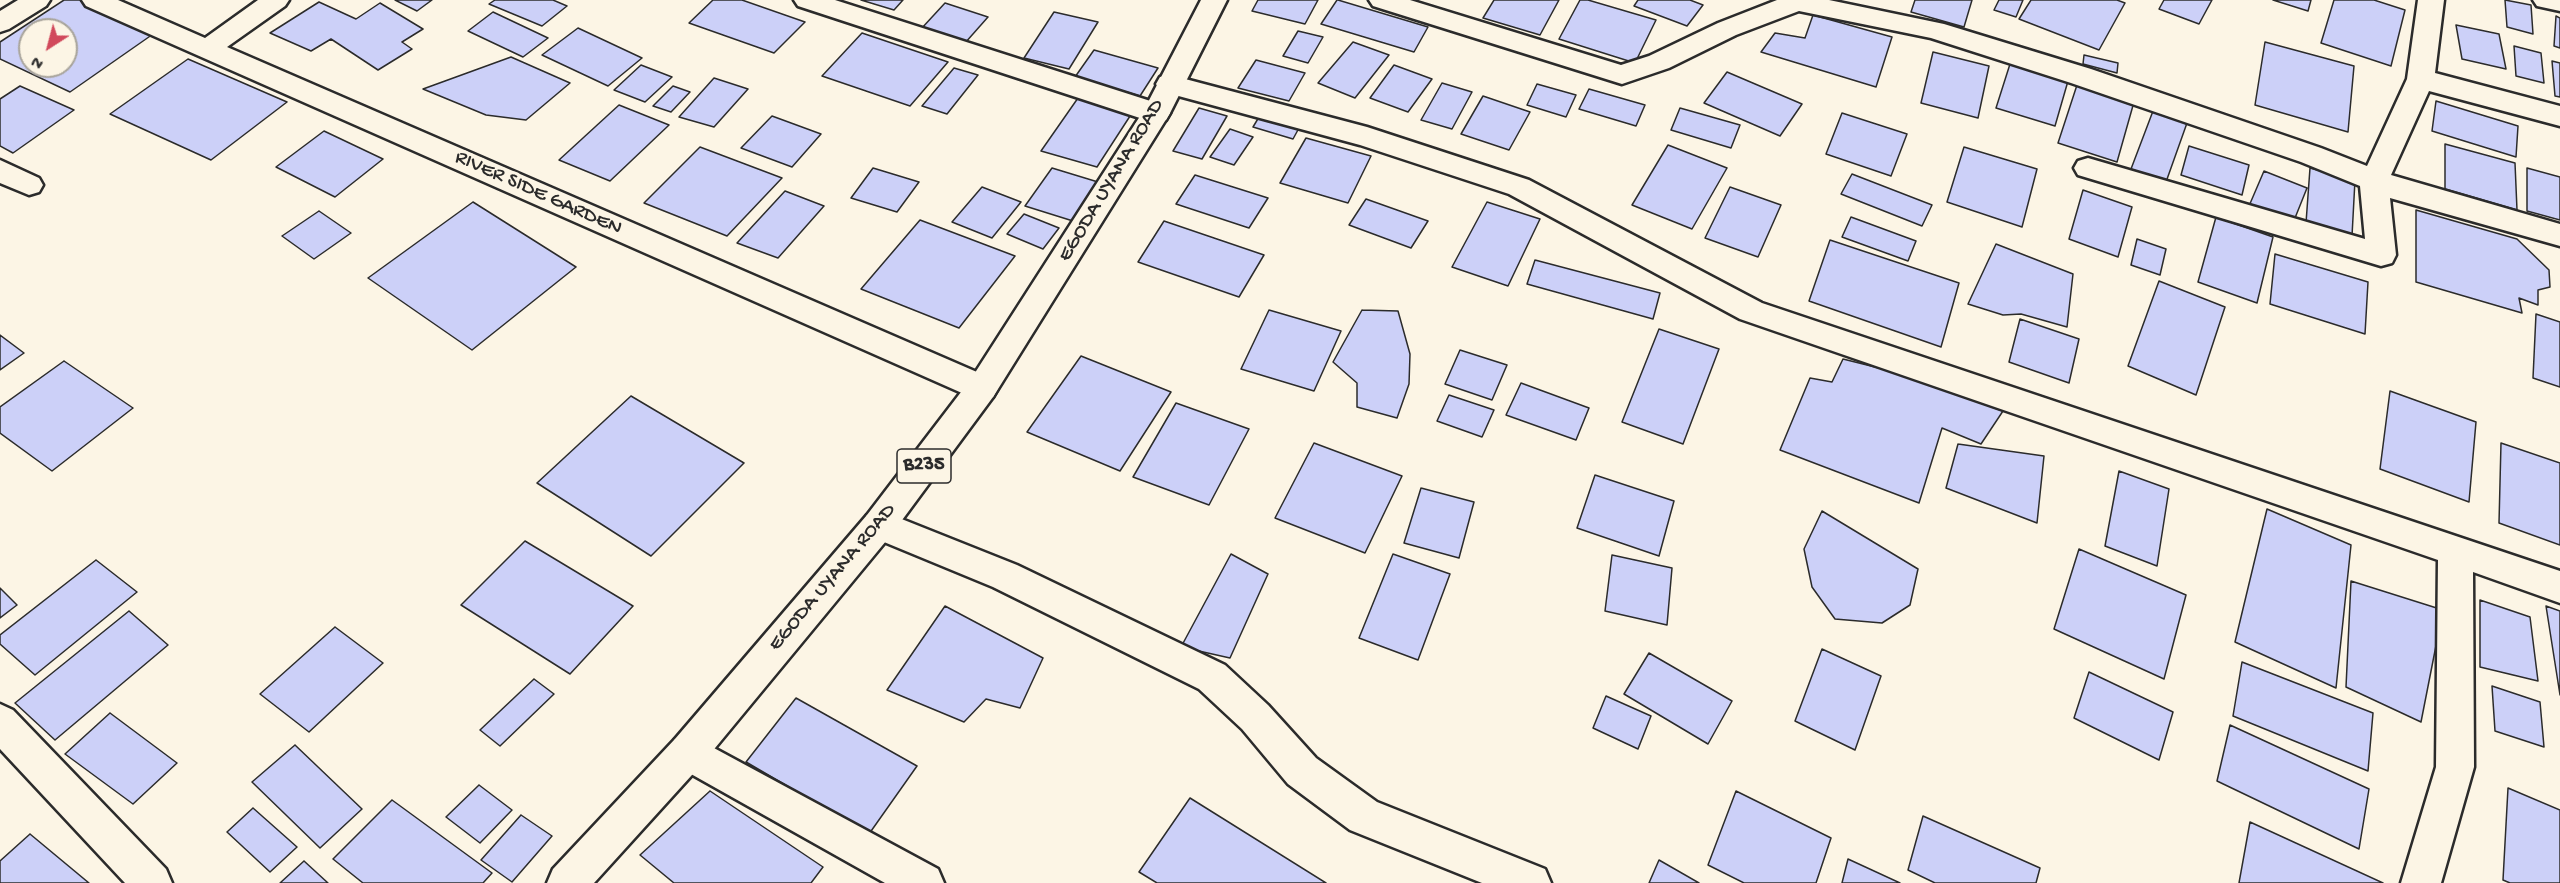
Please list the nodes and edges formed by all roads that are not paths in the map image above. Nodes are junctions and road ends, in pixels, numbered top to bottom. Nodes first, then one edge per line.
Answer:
1 (37, 0) edge
2 (95, 0) edge
3 (276, 0) edge
4 (807, 0) edge
5 (1214, 0) edge
6 (1382, 0) edge
7 (2430, 0) edge
8 (2546, 0) edge
9 (2560, 3) edge
10 (0, 23) edge
11 (207, 49) junction
12 (2421, 79) junction
13 (1170, 84) junction
14 (1156, 113) junction
15 (2560, 116) edge
16 (2088, 168) dead end
17 (0, 170) edge
18 (2374, 181) junction
19 (28, 184) dead end
20 (2560, 235) edge
21 (982, 388) junction
22 (879, 525) junction
23 (2455, 550) junction
24 (2560, 587) edge
25 (0, 722) edge
26 (688, 752) junction
27 (152, 883) edge
28 (567, 883) edge
29 (924, 883) edge
30 (1531, 883) edge
31 (2421, 883) edge

1 - 10 street
2 - 11 street, RIVER SIDE GARDEN
3 - 11 street
4 - 14 street
5 - 13 street, EGODA UYANA ROAD / B235
6 - 18 street
7 - 12 street
8 - 9 street
11 - 21 street, RIVER SIDE GARDEN
12 - 15 street
12 - 18 street
13 - 14 street, EGODA UYANA ROAD / B235
13 - 23 street
14 - 21 street, EGODA UYANA ROAD / B235
16 - 18 street
17 - 19 street
18 - 20 street
21 - 22 street, EGODA UYANA ROAD / B235
22 - 26 street, EGODA UYANA ROAD / B235
22 - 30 street
23 - 24 street
23 - 31 street
25 - 27 street
26 - 28 street, EGODA UYANA ROAD / B235
26 - 29 street

